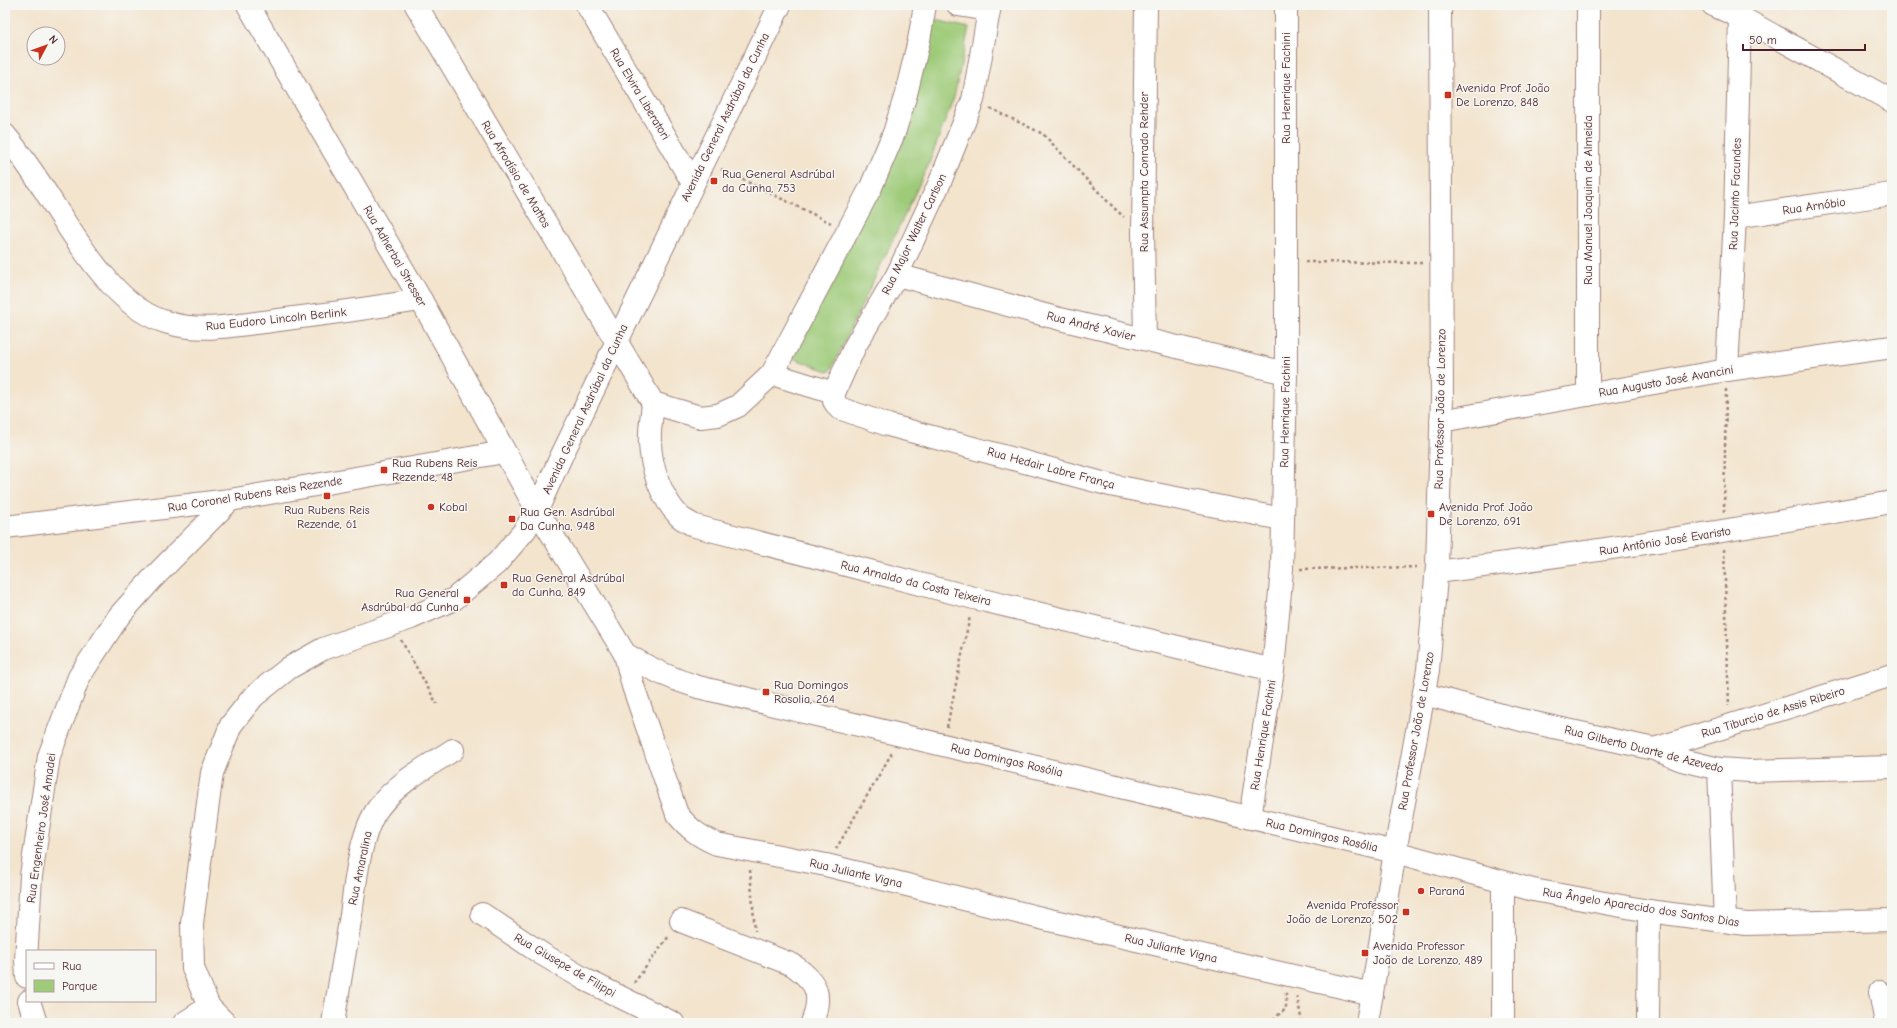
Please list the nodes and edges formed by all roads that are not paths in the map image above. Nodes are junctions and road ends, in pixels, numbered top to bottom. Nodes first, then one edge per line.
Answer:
1 (248, 5) edge
2 (416, 5) edge
3 (588, 5) edge
4 (759, 5) edge
5 (926, 5) edge
6 (958, 5) edge
7 (1146, 5) edge
8 (1286, 5) edge
9 (1440, 5) edge
10 (1588, 5) edge
11 (1713, 5) edge
12 (990, 8) edge
13 (775, 14) edge
14 (1740, 17) junction
15 (1892, 101) edge
16 (5, 135) edge
17 (693, 183) junction
18 (1892, 194) edge
19 (1735, 217) junction
20 (897, 275) junction
21 (421, 300) junction
22 (1145, 339) junction
23 (616, 342) junction
24 (1892, 346) edge
25 (1727, 370) junction
26 (1286, 373) junction
27 (772, 374) junction
28 (834, 393) junction
29 (1588, 394) junction
30 (653, 403) junction
31 (1441, 421) junction
32 (504, 452) junction
33 (230, 500) junction
34 (1892, 502) edge
35 (537, 510) junction
36 (1282, 519) junction
37 (5, 527) edge
38 (1437, 569) junction
39 (624, 654) junction
40 (1273, 670) junction
41 (1892, 675) edge
42 (1424, 694) junction
43 (1654, 749) junction
44 (453, 750) dead end
45 (1892, 767) edge
46 (1719, 768) junction
47 (1250, 818) junction
48 (1395, 852) junction
49 (1503, 882) junction
50 (1649, 911) junction
51 (482, 914) dead end
52 (1892, 920) edge
53 (680, 921) road end
54 (1725, 921) junction
55 (27, 950) edge
56 (1880, 992) dead end
57 (1372, 994) junction
58 (29, 1002) edge
59 (208, 1007) junction
60 (36, 1023) edge
61 (184, 1023) edge
62 (225, 1023) edge
63 (334, 1023) edge
64 (673, 1023) edge
65 (812, 1023) edge
66 (1367, 1023) edge
67 (1503, 1023) edge
68 (1648, 1023) edge
69 (1886, 1023) edge

1 - 21 street, Rua Adherbal Stresser
2 - 23 street, Rua Afrodísio de Mattos
3 - 17 street, Rua Elvira Liberatori
4 - 13 street
5 - 27 street
6 - 12 street
7 - 22 street, Rua Assumpta Conrado Rehder
8 - 26 street, Rua Henrique Fachini
9 - 31 street, Rua Professor João de Lorenzo
10 - 29 street, Rua Manuel Joaquim de Almeida
11 - 14 street
12 - 20 street, Rua Major Walter Carlson
13 - 17 street, Avenida General Asdrúbal da Cunha
14 - 15 street
14 - 19 street, Rua Jacinto Facundes
16 - 21 street, Rua Eudoro Lincoln Berlink
17 - 23 street, Avenida General Asdrúbal da Cunha
18 - 19 street, Rua Arnóbio
19 - 25 street, Rua Jacinto Facundes
20 - 22 street, Rua André Xavier
20 - 28 street, Rua Major Walter Carlson
21 - 32 street, Rua Adherbal Stresser
22 - 26 street, Rua André Xavier
23 - 30 street
23 - 35 street, Avenida General Asdrúbal da Cunha
24 - 25 street, Rua Augusto José Avancini
25 - 29 street, Rua Augusto José Avancini
26 - 36 street, Rua Henrique Fachini
27 - 28 street
27 - 30 street
28 - 36 street, Rua Hedair Labre França
29 - 31 street, Rua Augusto José Avancini
30 - 40 street, Rua Arnaldo da Costa Teixeira
31 - 38 street, Rua Professor João de Lorenzo
32 - 33 street, Rua Coronel Rubens Reis Rezende
32 - 35 street, Rua Adherbal Stresser
33 - 37 street, Rua Coronel Rubens Reis Rezende
33 - 55 street, Rua Engenheiro José Amadei
34 - 38 street, Rua Antônio José Evaristo
35 - 39 street, Rua Juliante Vigna
35 - 59 street, Avenida General Asdrúbal da Cunha
36 - 40 street, Rua Henrique Fachini
38 - 42 street, Rua Professor João de Lorenzo
39 - 47 street, Rua Domingos Rosólia
39 - 57 street, Rua Juliante Vigna
40 - 47 street, Rua Henrique Fachini
41 - 43 street, Rua Tiburcio de Assis Ribeiro
42 - 43 street, Rua Gilberto Duarte de Azevedo
42 - 48 street, Rua Professor João de Lorenzo
43 - 46 street, Rua Gilberto Duarte de Azevedo
44 - 63 street, Rua Amaralina
45 - 46 street, Rua Gilberto Duarte de Azevedo
46 - 54 street
47 - 48 street, Rua Domingos Rosólia
48 - 49 street, Rua Ângelo Aparecido dos Santos Dias
48 - 57 street, Rua Professor João de Lorenzo
49 - 50 street, Rua Ângelo Aparecido dos Santos Dias
49 - 67 street
50 - 54 street, Rua Ângelo Aparecido dos Santos Dias
50 - 68 street
51 - 64 street, Rua Giusepe de Filippi
52 - 54 street, Rua Ângelo Aparecido dos Santos Dias
53 - 65 street
56 - 69 street
57 - 66 street, Rua Professor João de Lorenzo
58 - 60 street
59 - 61 street
59 - 62 street, Avenida General Asdrúbal da Cunha

